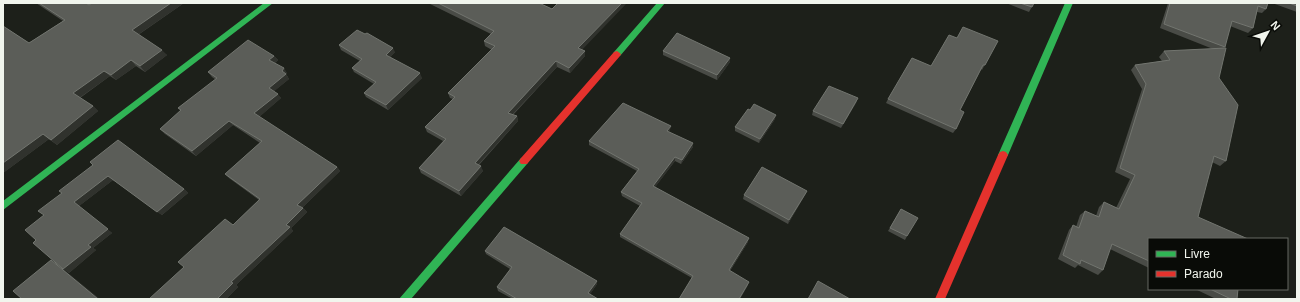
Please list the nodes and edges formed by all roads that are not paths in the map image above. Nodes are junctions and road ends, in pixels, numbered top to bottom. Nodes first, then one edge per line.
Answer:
1 (269, 3) edge
2 (661, 3) edge
3 (1069, 3) edge
4 (3, 206) edge
5 (404, 299) edge
6 (940, 299) edge

1 - 4 street
2 - 5 street
3 - 6 street

